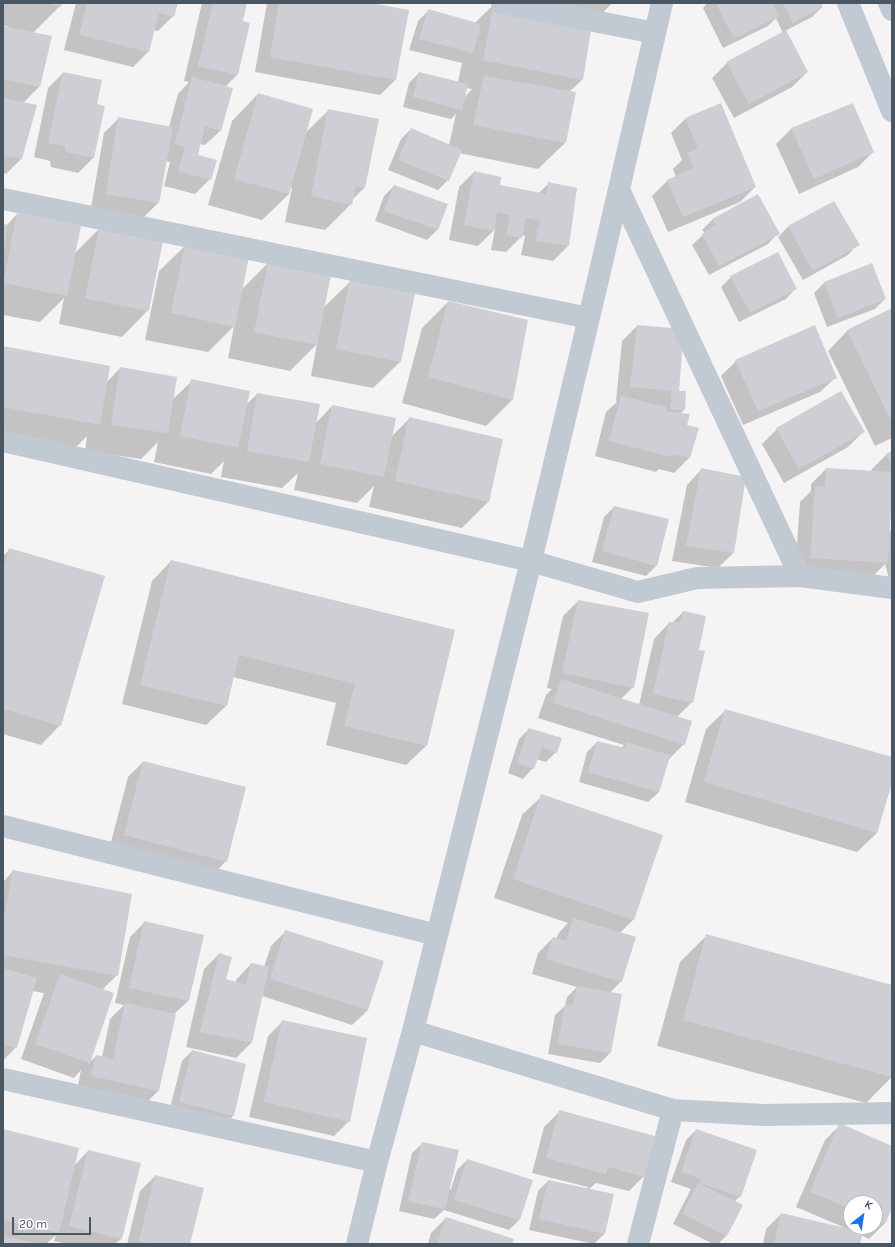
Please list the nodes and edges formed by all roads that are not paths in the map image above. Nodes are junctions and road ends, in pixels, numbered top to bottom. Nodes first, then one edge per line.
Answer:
1 (502, 3) edge
2 (662, 3) edge
3 (889, 3) edge
4 (850, 4) edge
5 (892, 10) edge
6 (655, 33) junction
7 (892, 110) edge
8 (619, 190) junction
9 (3, 199) edge
10 (589, 318) junction
11 (3, 441) edge
12 (531, 561) junction
13 (800, 576) junction
14 (892, 588) edge
15 (3, 826) edge
16 (437, 935) junction
17 (413, 1031) junction
18 (3, 1079) edge
19 (673, 1110) junction
20 (892, 1113) edge
21 (377, 1162) junction
22 (357, 1244) edge
23 (638, 1244) edge

1 - 6 street
2 - 6 street
3 - 5 street
4 - 7 street
6 - 8 street
8 - 10 street
8 - 13 street
9 - 10 street
10 - 12 street
11 - 12 street
12 - 13 street
12 - 16 street
13 - 14 street
15 - 16 street
16 - 17 street
17 - 19 street
17 - 21 street
18 - 21 street
19 - 20 street
19 - 23 street
21 - 22 street

